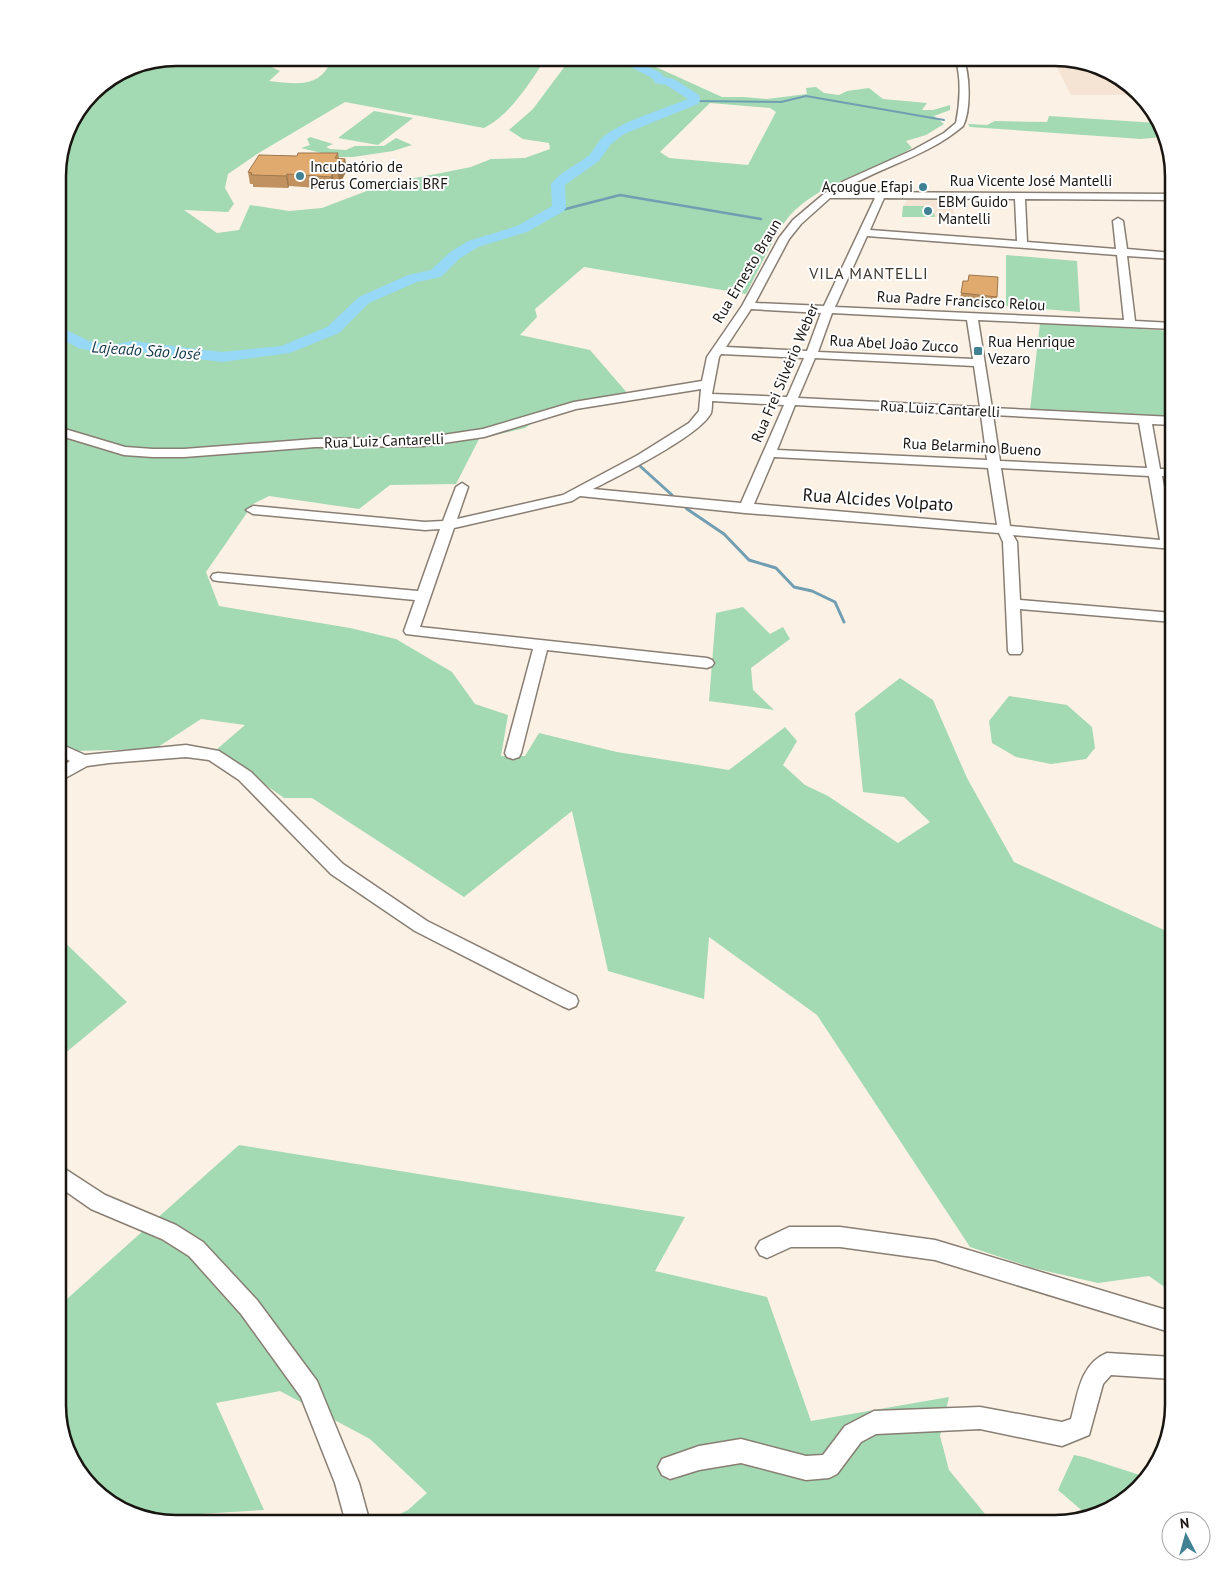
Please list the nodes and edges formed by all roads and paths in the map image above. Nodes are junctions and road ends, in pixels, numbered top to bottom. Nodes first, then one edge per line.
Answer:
1 (962, 66) edge
2 (828, 195) junction
3 (881, 195) junction
4 (1020, 196) junction
5 (1165, 197) edge
6 (1118, 221) dead end
7 (864, 233) junction
8 (1022, 245) junction
9 (1122, 252) junction
10 (1165, 255) edge
11 (748, 306) junction
12 (828, 310) junction
13 (972, 317) junction
14 (1130, 324) junction
15 (1165, 326) edge
16 (717, 350) junction
17 (811, 355) junction
18 (979, 363) junction
19 (707, 384) junction
20 (707, 397) junction
21 (791, 402) junction
22 (987, 412) junction
23 (1145, 420) junction
24 (1165, 421) edge
25 (66, 434) edge
26 (769, 452) junction
27 (994, 464) junction
28 (1155, 472) junction
29 (1165, 473) edge
30 (462, 486) dead end
31 (579, 492) junction
32 (746, 509) junction
33 (253, 510) dead end
34 (1165, 517) edge
35 (448, 525) junction
36 (1004, 529) junction
37 (1165, 543) edge
38 (218, 577) dead end
39 (423, 596) junction
40 (1013, 604) junction
41 (1165, 617) edge
42 (541, 645) junction
43 (1015, 651) dead end
44 (707, 663) dead end
45 (66, 752) edge
46 (513, 753) dead end
47 (83, 761) junction
48 (66, 771) edge
49 (569, 1001) dead end
50 (66, 1180) edge
51 (767, 1248) dead end
52 (1165, 1319) edge
53 (1165, 1367) edge
54 (670, 1467) dead end
55 (356, 1515) edge

1 - 2 street, Rua Ernesto Braun
2 - 3 street, Rua Vicente José Mantelli
2 - 11 street, Rua Ernesto Braun
3 - 4 street, Rua Vicente José Mantelli
3 - 7 street, Rua Frei Silvério Weber
4 - 5 street, Rua Vicente José Mantelli
4 - 8 street
6 - 9 street
7 - 8 street
7 - 12 street, Rua Frei Silvério Weber
8 - 9 street
9 - 10 street
9 - 14 street
11 - 12 street, Rua Padre Francisco Relou
11 - 16 street, Rua Ernesto Braun
12 - 13 street, Rua Padre Francisco Relou
12 - 17 street, Rua Frei Silvério Weber
13 - 14 street, Rua Padre Francisco Relou
13 - 18 street
14 - 15 street, Rua Padre Francisco Relou
16 - 17 street, Rua Abel João Zucco
16 - 19 street, Rua Ernesto Braun
17 - 18 street, Rua Abel João Zucco
17 - 21 street, Rua Frei Silvério Weber
18 - 22 street
19 - 20 street, Rua Ernesto Braun
19 - 25 street, Rua Luiz Cantarelli
20 - 21 street, Rua Luiz Cantarelli
20 - 31 street, Rua Ernesto Braun
21 - 22 street, Rua Luiz Cantarelli
21 - 26 street, Rua Frei Silvério Weber
22 - 23 street, Rua Luiz Cantarelli
22 - 27 street
23 - 24 street, Rua Luiz Cantarelli
23 - 28 street
26 - 27 street, Rua Belarmino Bueno
26 - 32 street, Rua Frei Silvério Weber
27 - 28 street, Rua Belarmino Bueno
27 - 36 street
28 - 29 street, Rua Belarmino Bueno
28 - 34 street
30 - 35 street
31 - 32 street, Rua Alcides Volpato
31 - 35 street, Rua Ernesto Braun
32 - 36 street, Rua Alcides Volpato
33 - 35 street, Rua Ernesto Braun
35 - 39 street
36 - 37 street, Rua Alcides Volpato
36 - 40 street
38 - 39 street
39 - 42 street
40 - 41 street
40 - 43 street
42 - 44 street
42 - 46 street
45 - 47 street
47 - 48 street
47 - 49 street
50 - 55 street
51 - 52 street
53 - 54 street

